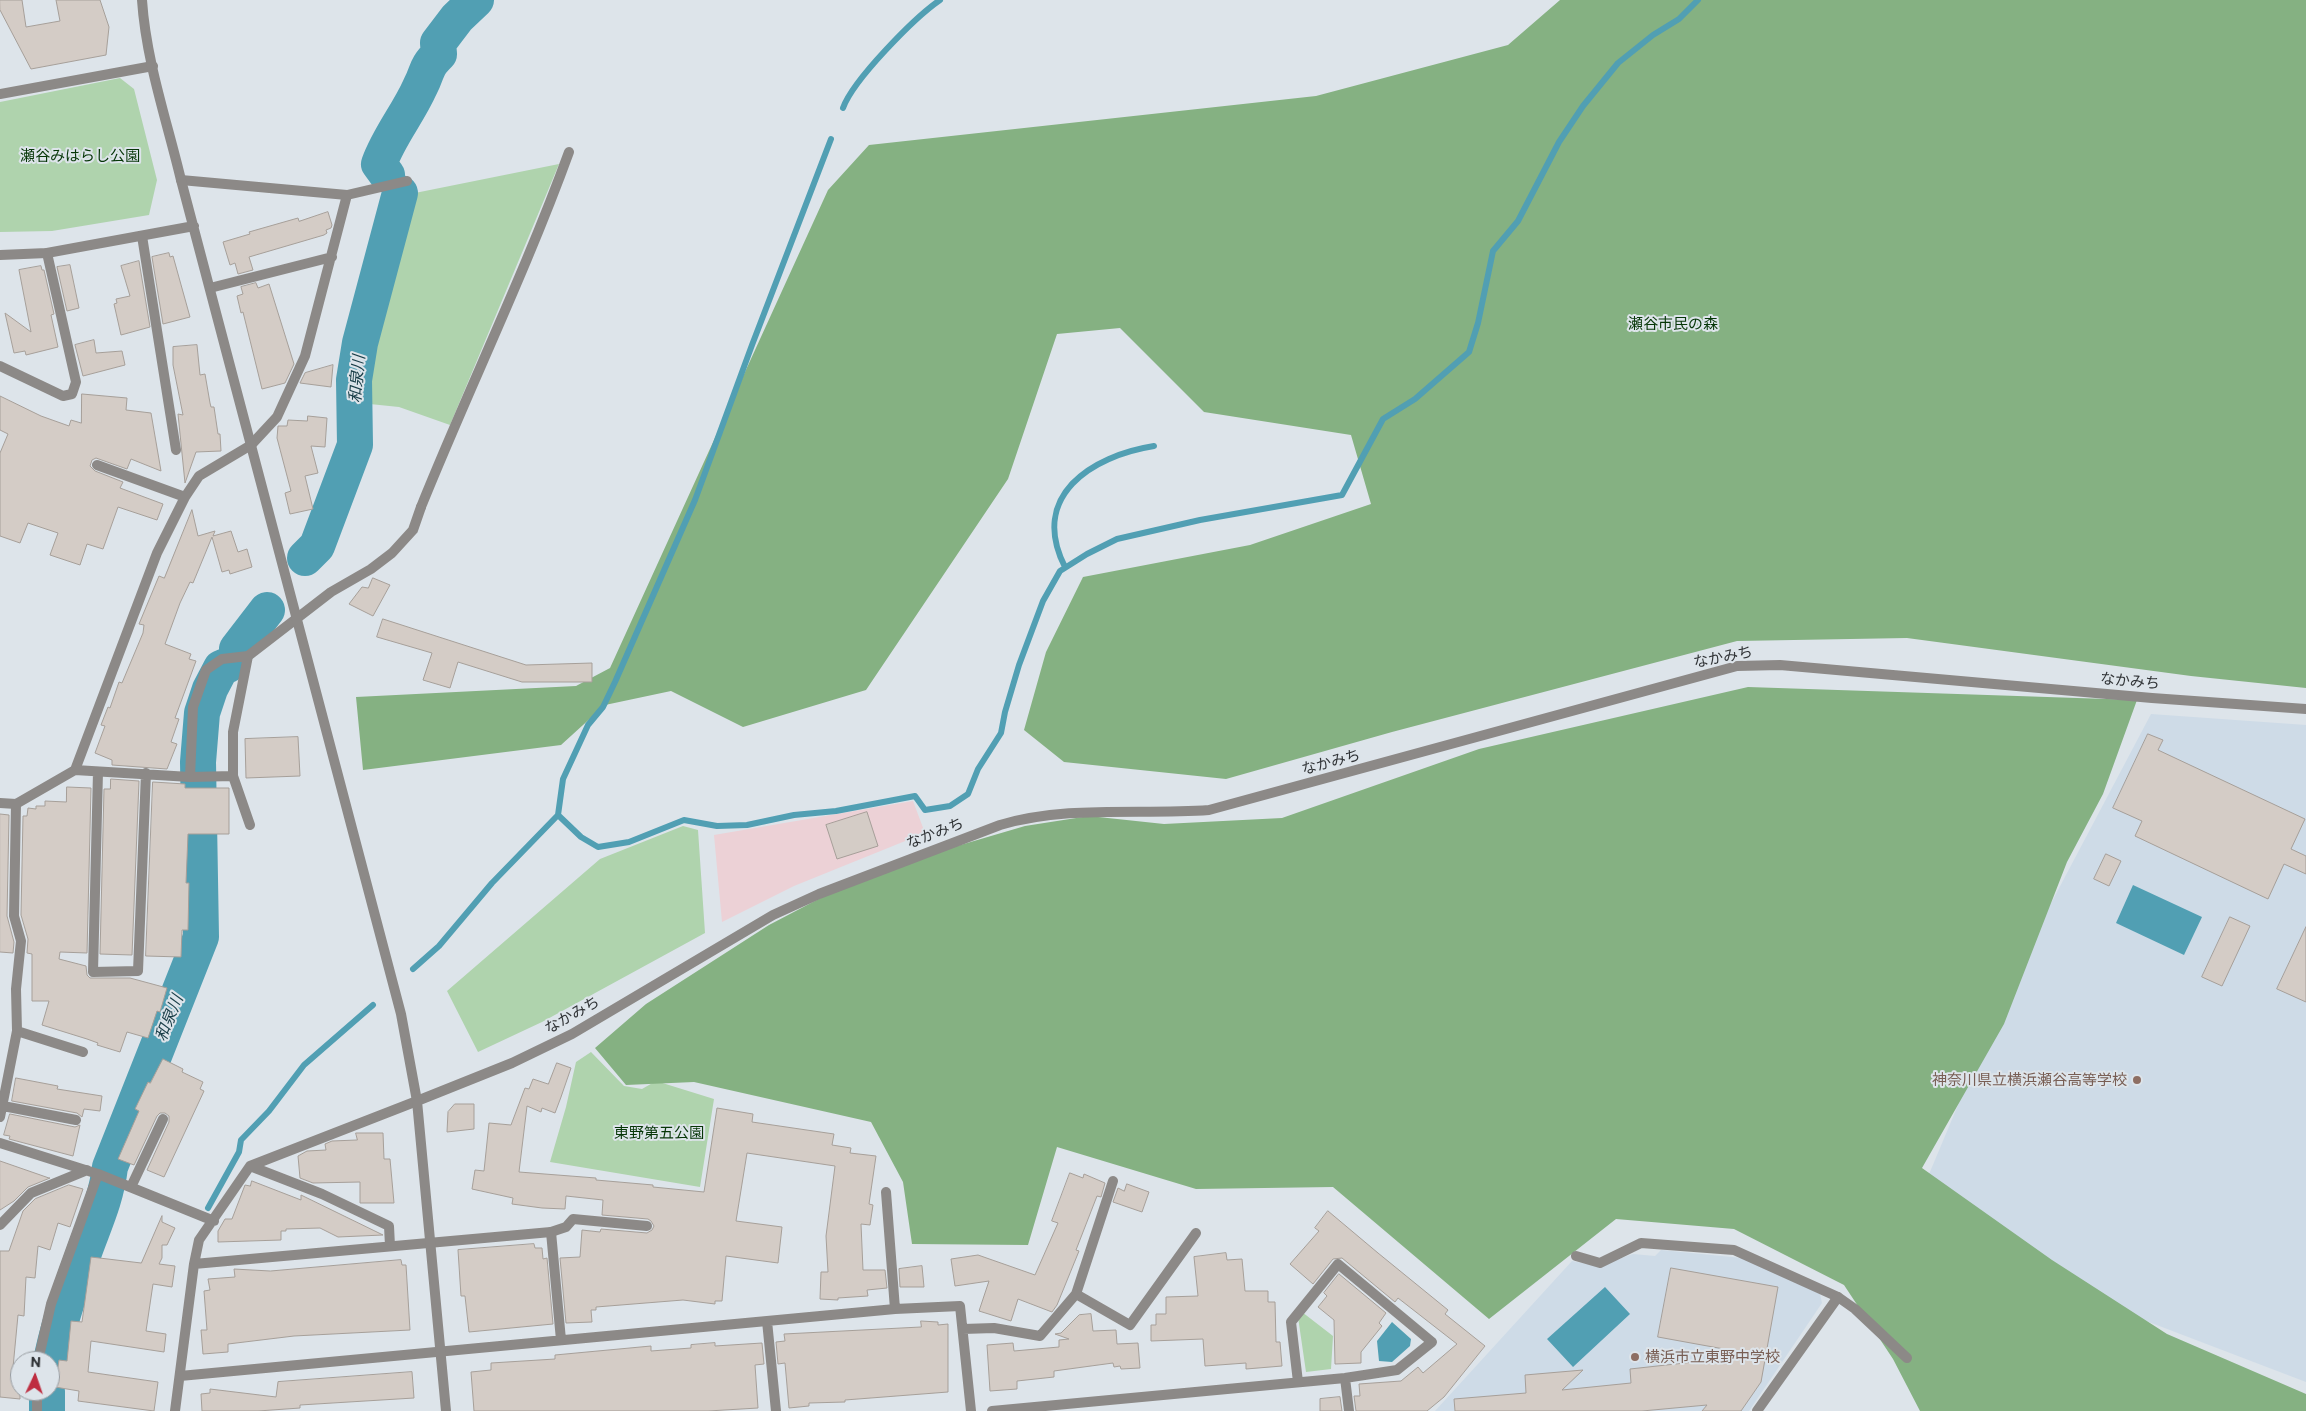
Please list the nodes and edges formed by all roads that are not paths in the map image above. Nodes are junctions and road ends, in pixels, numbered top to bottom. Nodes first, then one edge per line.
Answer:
1 (142, 0) edge
2 (153, 66) junction
3 (0, 94) edge
4 (569, 152) dead end
5 (181, 180) junction
6 (407, 181) dead end
7 (347, 195) junction
8 (194, 226) junction
9 (142, 236) junction
10 (47, 253) junction
11 (0, 255) edge
12 (332, 257) junction
13 (210, 288) junction
14 (0, 366) edge
15 (251, 445) junction
16 (176, 450) dead end
17 (97, 465) dead end
18 (185, 497) junction
19 (296, 621) junction
20 (248, 656) junction
21 (2306, 708) edge
22 (75, 770) junction
23 (98, 772) junction
24 (146, 774) junction
25 (196, 776) junction
26 (233, 776) junction
27 (0, 803) edge
28 (16, 804) junction
29 (250, 824) dead end
30 (17, 1031) junction
31 (83, 1052) dead end
32 (418, 1102) junction
33 (2, 1106) junction
34 (0, 1117) edge
35 (164, 1119) dead end
36 (76, 1120) dead end
37 (0, 1143) edge
38 (250, 1166) junction
39 (86, 1170) junction
40 (98, 1174) junction
41 (1113, 1181) dead end
42 (132, 1187) junction
43 (886, 1192) dead end
44 (214, 1221) junction
45 (0, 1225) edge
46 (647, 1226) dead end
47 (551, 1232) junction
48 (1196, 1233) dead end
49 (429, 1242) junction
50 (390, 1246) junction
51 (1576, 1256) dead end
52 (194, 1264) junction
53 (1076, 1294) junction
54 (1838, 1297) junction
55 (894, 1309) junction
56 (767, 1321) junction
57 (963, 1329) junction
58 (561, 1340) junction
59 (40, 1351) edge
60 (440, 1352) junction
61 (1907, 1358) dead end
62 (180, 1376) junction
63 (1345, 1378) junction
64 (1298, 1382) junction
65 (1059, 1408) edge
66 (175, 1411) edge
67 (446, 1411) edge
68 (776, 1411) edge
69 (972, 1411) edge
70 (992, 1411) edge
71 (1349, 1411) edge
72 (1757, 1411) edge

1 - 2 street
2 - 3 street
2 - 5 street
4 - 19 street
5 - 7 street
5 - 8 street
6 - 7 street
7 - 12 street
8 - 9 street
8 - 13 street
9 - 10 street
9 - 16 street
10 - 11 street
10 - 14 street
12 - 13 street
12 - 15 street
13 - 15 street
15 - 18 street
15 - 19 street
17 - 18 street
18 - 22 street
19 - 20 street
19 - 32 street
20 - 25 street
20 - 26 street
21 - 32 street, なかみち
22 - 23 street
22 - 28 street
23 - 24 street
23 - 24 street
24 - 25 street
25 - 26 street
26 - 29 street
27 - 28 street
28 - 30 street
30 - 31 street
30 - 33 street
32 - 38 street, なかみち
32 - 49 street
33 - 34 street
33 - 36 street
35 - 42 street
37 - 39 street
38 - 44 street
38 - 50 street
39 - 40 street
39 - 45 street
40 - 42 street
40 - 59 street
41 - 53 street
42 - 44 street
43 - 55 street
44 - 52 street
46 - 47 street
47 - 49 street
47 - 58 street
48 - 53 street
49 - 50 street
49 - 60 street
50 - 52 street
51 - 54 street
52 - 62 street
53 - 57 street
54 - 61 street
54 - 72 street
55 - 56 street
55 - 57 street
56 - 58 street
56 - 68 street
57 - 69 street
58 - 60 street
60 - 62 street
60 - 67 street
62 - 66 street
63 - 64 street
63 - 64 street
63 - 71 street
64 - 65 street
65 - 70 street

